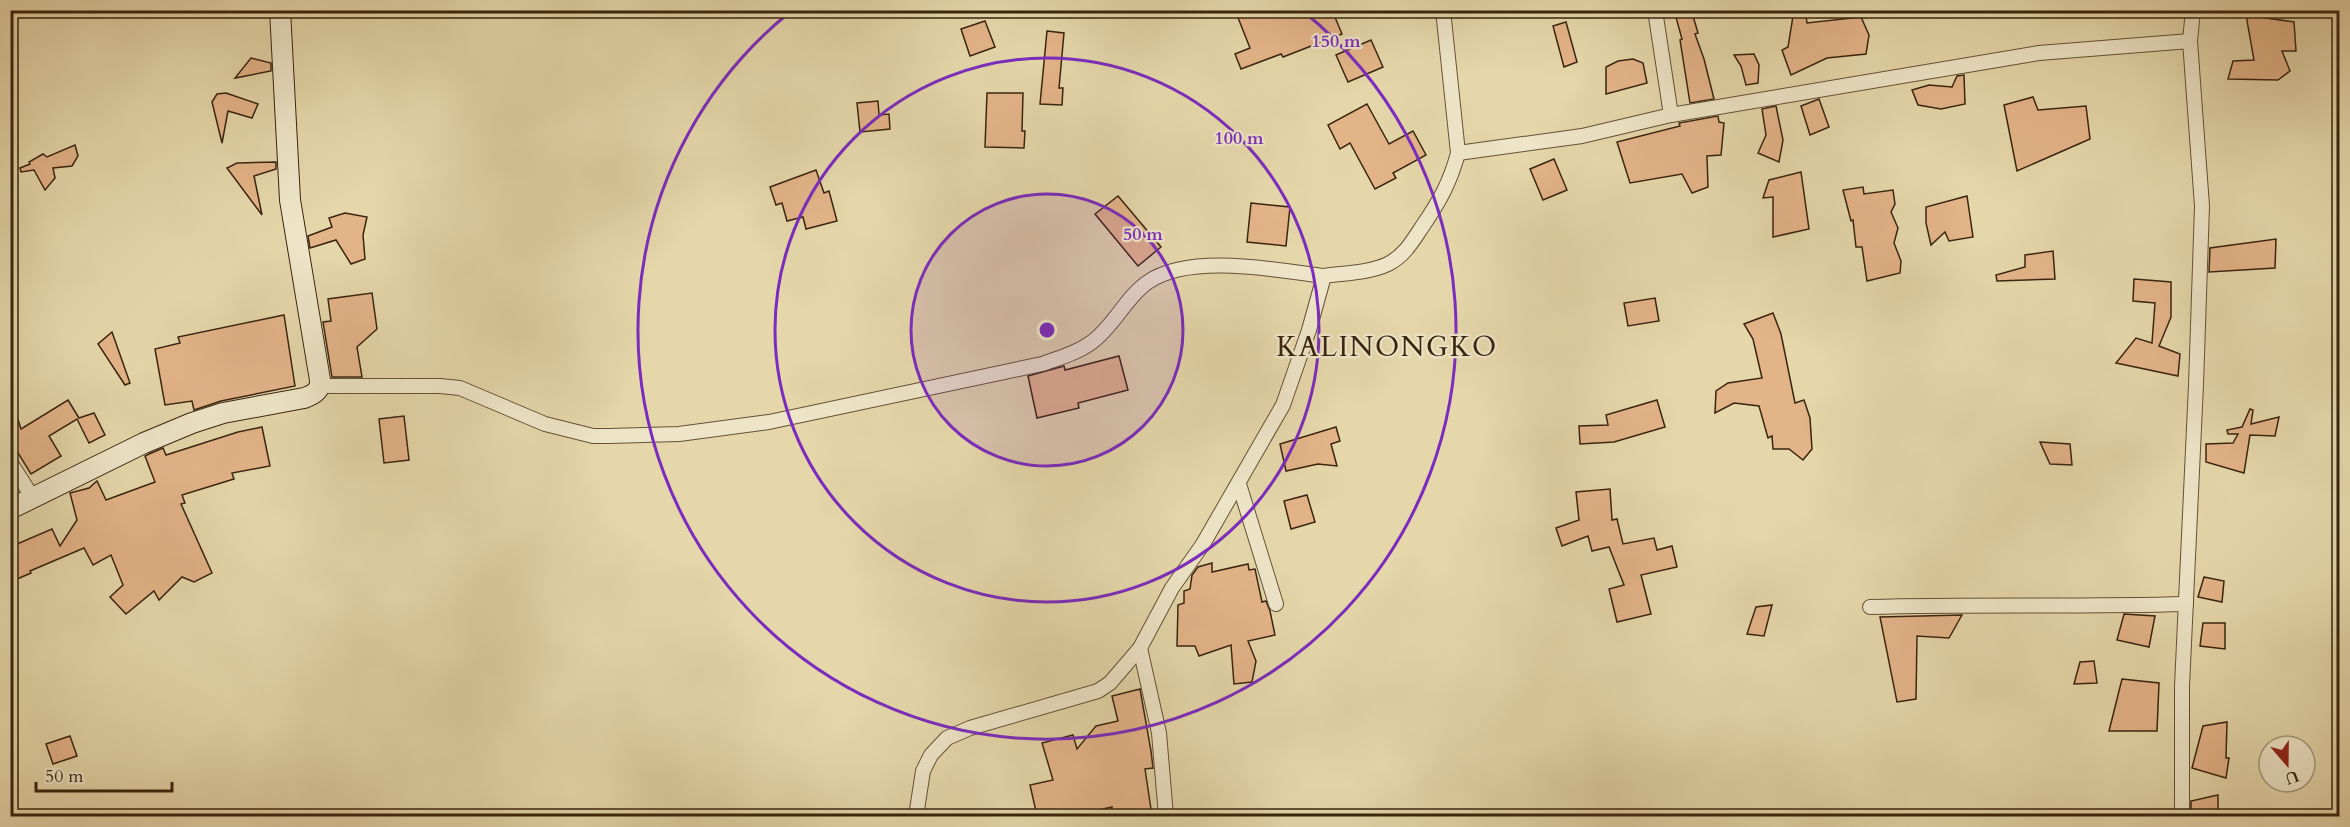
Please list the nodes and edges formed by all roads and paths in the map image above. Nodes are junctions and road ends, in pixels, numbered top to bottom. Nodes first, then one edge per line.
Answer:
1 (280, 10) edge
2 (1443, 10) edge
3 (1655, 10) edge
4 (2193, 10) edge
5 (2190, 41) junction
6 (1671, 115) junction
7 (1458, 153) junction
8 (1324, 276) junction
9 (320, 386) junction
10 (10, 462) edge
11 (1239, 484) junction
12 (33, 498) junction
13 (10, 509) edge
14 (1276, 604) dead end
15 (2187, 604) junction
16 (1870, 607) dead end
17 (1140, 648) junction
18 (916, 816) edge
19 (1166, 816) edge
20 (2182, 816) edge

1 - 9 street
2 - 7 street
3 - 6 street
4 - 5 street
5 - 6 street
5 - 15 street
6 - 7 street
7 - 8 street
8 - 9 street
8 - 11 street
9 - 12 street
10 - 12 street
11 - 14 street
11 - 17 street
12 - 13 street
15 - 16 street
15 - 20 street
17 - 18 street
17 - 19 street

